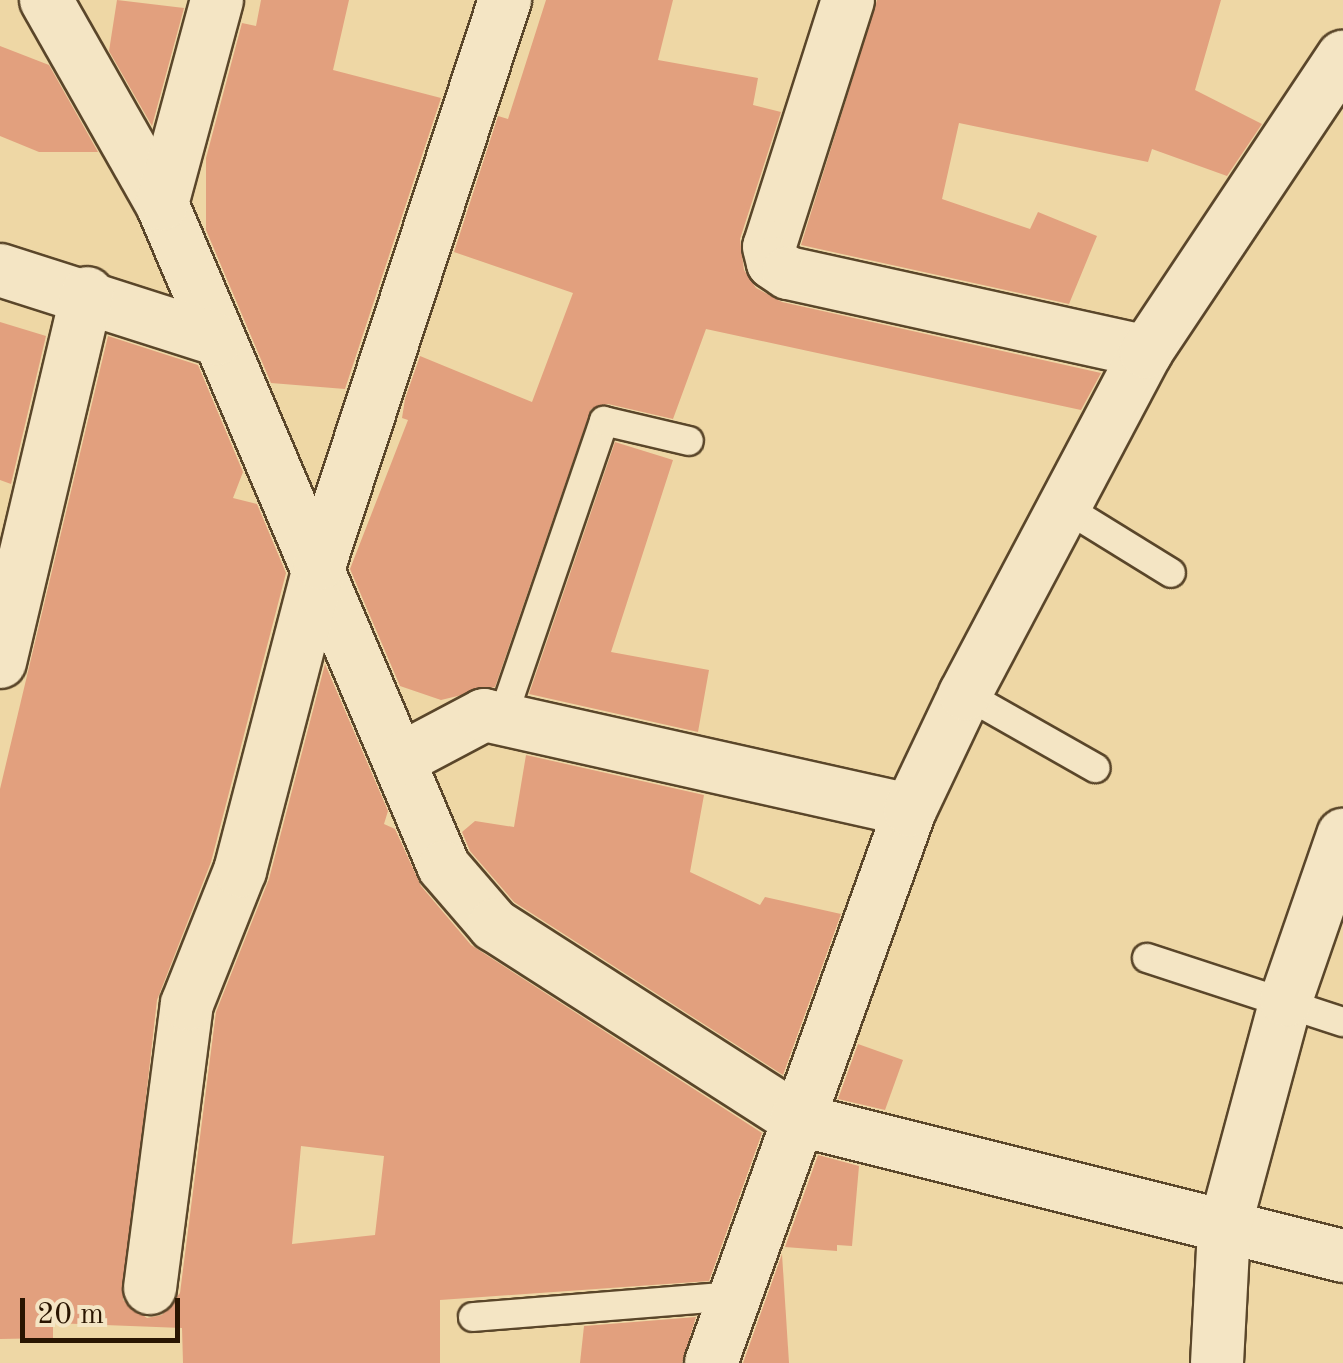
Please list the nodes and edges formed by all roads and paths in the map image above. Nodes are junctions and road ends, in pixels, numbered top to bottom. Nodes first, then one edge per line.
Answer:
1 (218, 0) edge
2 (505, 0) edge
3 (848, 0) edge
4 (63, 14) edge
5 (1343, 57) edge
6 (162, 204) junction
7 (0, 270) edge
8 (86, 293) junction
9 (216, 338) junction
10 (1146, 352) junction
11 (689, 441) dead end
12 (1061, 505) junction
13 (320, 563) junction
14 (1172, 573) dead end
15 (0, 662) edge
16 (966, 694) junction
17 (502, 719) junction
18 (402, 759) junction
19 (1095, 768) dead end
20 (910, 810) junction
21 (1343, 834) edge
22 (1146, 958) dead end
23 (1286, 1000) junction
24 (1343, 1022) edge
25 (796, 1119) junction
26 (1224, 1230) junction
27 (1343, 1256) edge
28 (150, 1288) dead end
29 (736, 1296) junction
30 (472, 1317) dead end
31 (710, 1363) edge
32 (1217, 1363) edge

1 - 6 street
2 - 13 street
3 - 10 street
4 - 6 street
5 - 10 street
6 - 9 street
7 - 8 street
8 - 9 street
8 - 15 street
9 - 13 street
10 - 12 street
11 - 17 lane
12 - 14 lane
12 - 16 street
13 - 18 street
13 - 28 street
16 - 19 lane
16 - 20 street
17 - 18 street
17 - 20 street
18 - 25 street
20 - 25 street
21 - 23 street
22 - 23 lane
23 - 24 lane
23 - 26 street
25 - 26 street
25 - 29 street
26 - 27 street
26 - 32 street
29 - 30 lane
29 - 31 street

